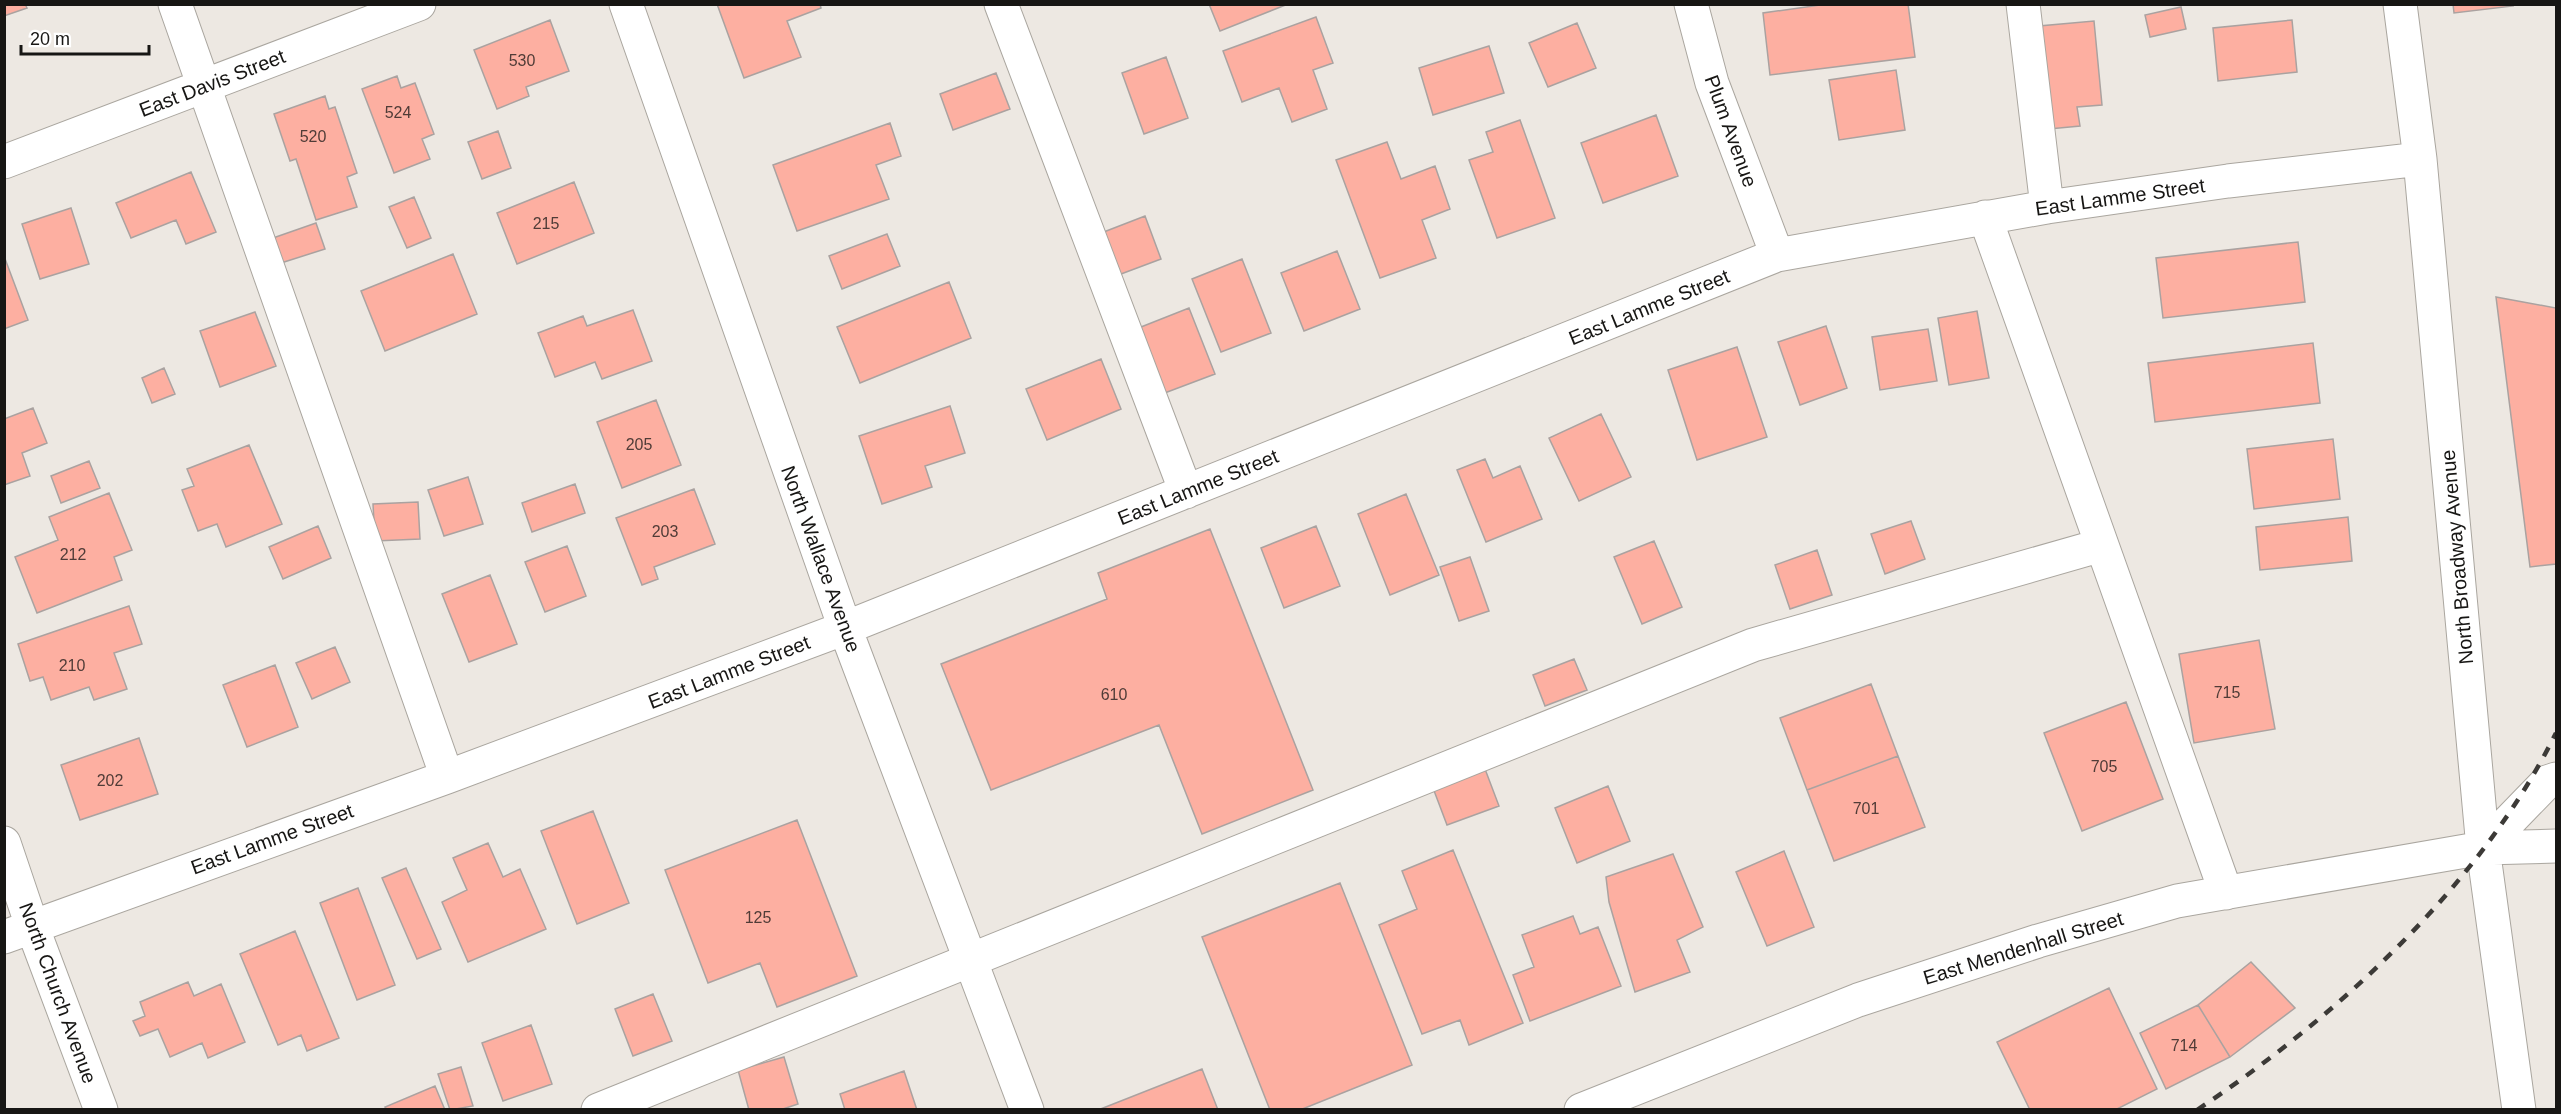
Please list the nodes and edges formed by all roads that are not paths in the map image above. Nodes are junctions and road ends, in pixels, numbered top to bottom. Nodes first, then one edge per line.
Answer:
1 (175, 4) edge
2 (419, 4) edge
3 (626, 4) edge
4 (1001, 4) edge
5 (1691, 4) edge
6 (2023, 4) edge
7 (2400, 4) edge
8 (205, 86) junction
9 (2420, 159) junction
10 (4, 162) edge
11 (2047, 207) junction
12 (1985, 217) junction
13 (1777, 255) junction
14 (1186, 492) junction
15 (2102, 545) junction
16 (844, 628) junction
17 (447, 777) junction
18 (2556, 779) edge
19 (4, 843) edge
20 (2556, 846) edge
21 (2483, 848) junction
22 (2226, 893) junction
23 (18, 931) edge
24 (972, 960) junction
25 (101, 1110) edge
26 (598, 1110) edge
27 (1028, 1110) edge
28 (1581, 1110) edge
29 (2519, 1110) edge

1 - 8 street
2 - 8 street, East Davis Street
3 - 16 street, North Wallace Avenue
4 - 14 street
5 - 13 street, Plum Avenue
6 - 11 street
7 - 9 street, North Broadway Avenue
8 - 10 street, East Davis Street
8 - 17 street
9 - 11 street, East Lamme Street
9 - 21 street, North Broadway Avenue
11 - 12 street, East Lamme Street
12 - 13 street, East Lamme Street
12 - 15 street
13 - 14 street, East Lamme Street
14 - 16 street, East Lamme Street
15 - 22 street
15 - 24 street
16 - 17 street, East Lamme Street
16 - 24 street, North Wallace Avenue
17 - 23 street, East Lamme Street
18 - 21 street
19 - 23 street, North Church Avenue
20 - 21 street, East Mendenhall Street
21 - 22 street, East Mendenhall Street
21 - 29 street, North Broadway Avenue
22 - 28 street, East Mendenhall Street
23 - 25 street, North Church Avenue
24 - 26 street
24 - 27 street, North Wallace Avenue

